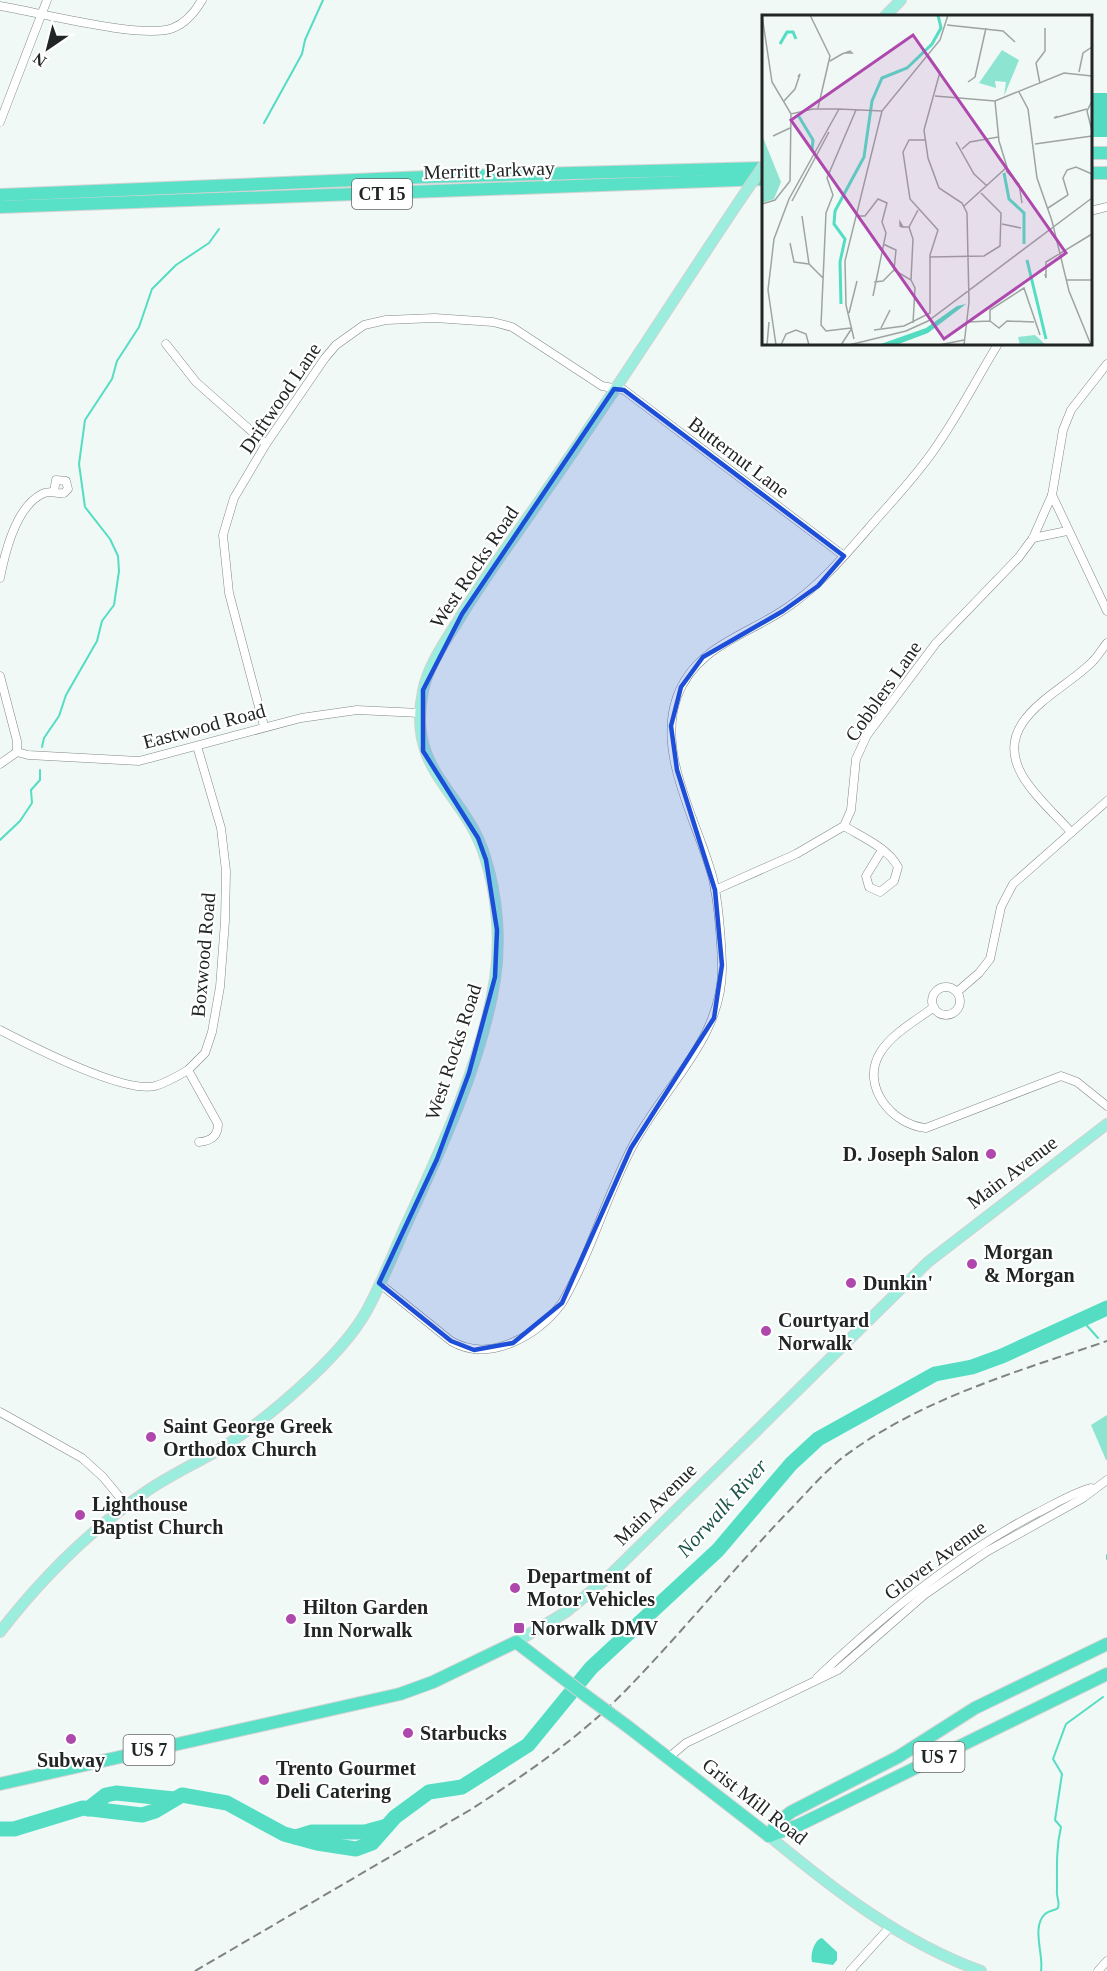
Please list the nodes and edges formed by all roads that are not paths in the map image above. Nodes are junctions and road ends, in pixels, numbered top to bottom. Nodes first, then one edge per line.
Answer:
1 (47, 0) edge
2 (202, 0) edge
3 (895, 2) edge
4 (0, 6) edge
5 (42, 13) junction
6 (886, 15) edge
7 (0, 122) edge
8 (762, 166) edge
9 (762, 169) edge
10 (762, 179) edge
11 (0, 195) edge
12 (0, 207) edge
13 (1107, 207) edge
14 (1092, 211) edge
15 (166, 344) dead end
16 (997, 345) edge
17 (1107, 364) edge
18 (614, 389) junction
19 (266, 444) junction
20 (54, 491) dead end
21 (1052, 495) junction
22 (1068, 531) junction
23 (1033, 538) junction
24 (844, 556) junction
25 (0, 578) edge
26 (1107, 611) edge
27 (1107, 643) edge
28 (0, 676) edge
29 (420, 713) junction
30 (264, 726) junction
31 (197, 746) junction
32 (17, 752) junction
33 (0, 764) edge
34 (1107, 801) edge
35 (844, 826) junction
36 (1071, 832) junction
37 (882, 850) junction
38 (715, 890) junction
39 (958, 993) junction
40 (934, 1007) junction
41 (0, 1029) edge
42 (188, 1070) junction
43 (1107, 1106) edge
44 (1107, 1124) edge
45 (199, 1142) dead end
46 (379, 1283) junction
47 (0, 1412) edge
48 (1107, 1480) edge
49 (127, 1506) junction
50 (0, 1632) edge
51 (516, 1642) junction
52 (1107, 1644) edge
53 (1107, 1674) edge
54 (668, 1758) junction
55 (1, 1782) edge
56 (769, 1836) junction
57 (890, 1927) junction
58 (1107, 1961) edge
59 (850, 1971) edge
60 (981, 1971) edge
61 (1098, 1971) edge

1 - 5 street
2 - 5 street
3 - 6 main road
4 - 5 street
5 - 7 street
8 - 11 highway, Merritt Parkway / CT 15
9 - 18 main road, West Rocks Road, bridge
10 - 12 highway, Merritt Parkway / CT 15
13 - 14 street
15 - 19 street
16 - 24 street
17 - 21 street, Cobblers Lane
18 - 19 street, Driftwood Lane
18 - 24 street, Butternut Lane
18 - 29 main road, West Rocks Road
19 - 30 street, Driftwood Lane
20 - 25 street
21 - 22 street
21 - 23 street, Cobblers Lane
22 - 23 street
22 - 26 street
23 - 35 street, Cobblers Lane
24 - 38 street
27 - 36 street
28 - 32 street
29 - 30 street, Eastwood Road
29 - 46 main road, West Rocks Road
30 - 31 street, Eastwood Road
31 - 32 street, Eastwood Road
31 - 42 street, Boxwood Road
32 - 33 street
34 - 36 street
35 - 37 street
35 - 38 street
36 - 39 street
37 - 37 street
38 - 46 street
39 - 40 street
39 - 40 street
40 - 43 street
41 - 42 street
42 - 45 street
44 - 51 main road, Main Avenue
46 - 49 main road, West Rocks Road
47 - 49 street
48 - 54 street, Glover Avenue
49 - 50 main road, West Rocks Road
51 - 54 highway, Grist Mill Road, bridge
51 - 55 highway, Main Avenue / US 7
52 - 56 highway, US 7
53 - 56 highway, US 7
54 - 56 highway, Grist Mill Road
56 - 57 main road, Grist Mill Road
57 - 59 street
57 - 60 main road, Grist Mill Road
58 - 61 street

